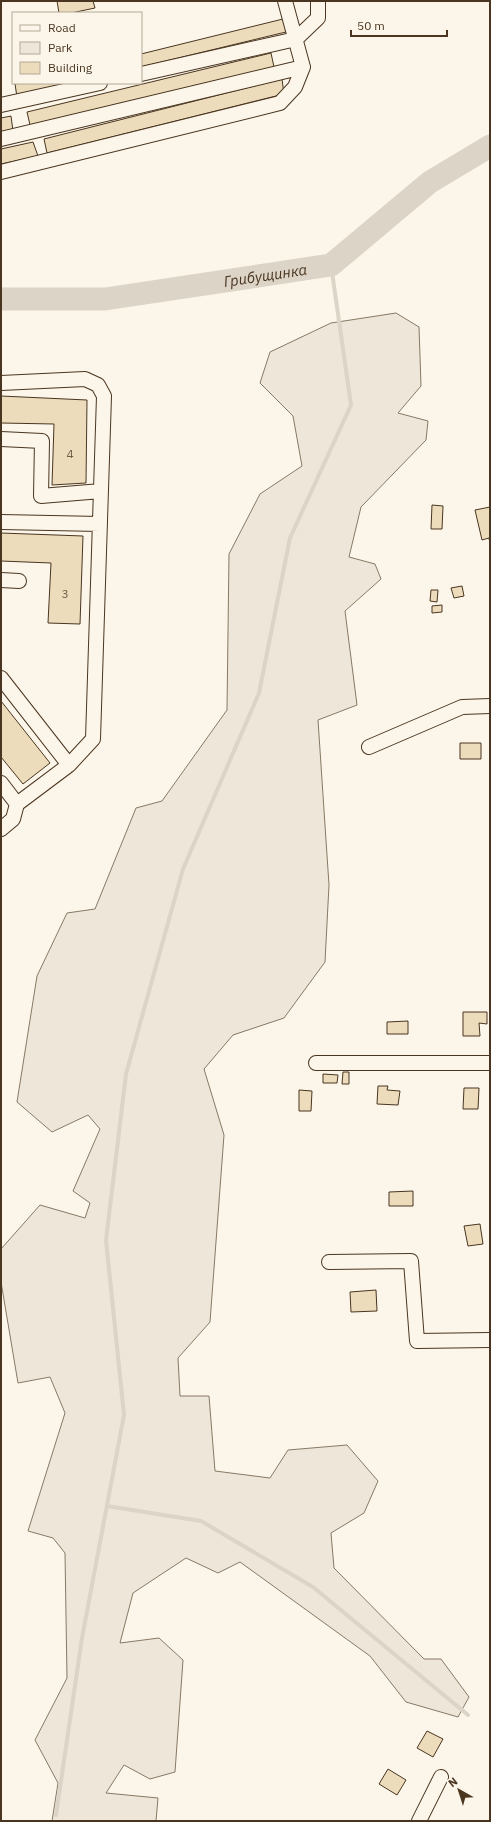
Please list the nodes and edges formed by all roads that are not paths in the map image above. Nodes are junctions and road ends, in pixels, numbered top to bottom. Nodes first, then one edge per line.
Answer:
1 (285, 1) edge
2 (318, 1) edge
3 (296, 39) junction
4 (303, 67) junction
5 (142, 74) edge
6 (96, 84) edge
7 (1, 105) edge
8 (1, 139) edge
9 (1, 172) edge
10 (1, 383) edge
11 (1, 439) edge
12 (101, 491) junction
13 (1, 522) edge
14 (100, 524) junction
15 (1, 580) edge
16 (19, 581) dead end
17 (1, 678) edge
18 (490, 706) edge
19 (369, 747) dead end
20 (68, 765) junction
21 (1, 783) edge
22 (17, 804) junction
23 (1, 829) edge
24 (316, 1063) dead end
25 (490, 1063) edge
26 (329, 1262) dead end
27 (490, 1340) edge
28 (441, 1777) dead end
29 (418, 1821) edge

1 - 3 street
2 - 3 street
3 - 4 street
3 - 5 street
4 - 8 street
4 - 9 street
6 - 7 street
10 - 12 street
11 - 12 street
12 - 14 street
13 - 14 street
14 - 20 street
15 - 16 street
17 - 20 street
18 - 19 street
20 - 22 street
21 - 22 street
22 - 23 street
24 - 25 street
26 - 27 street
28 - 29 street

